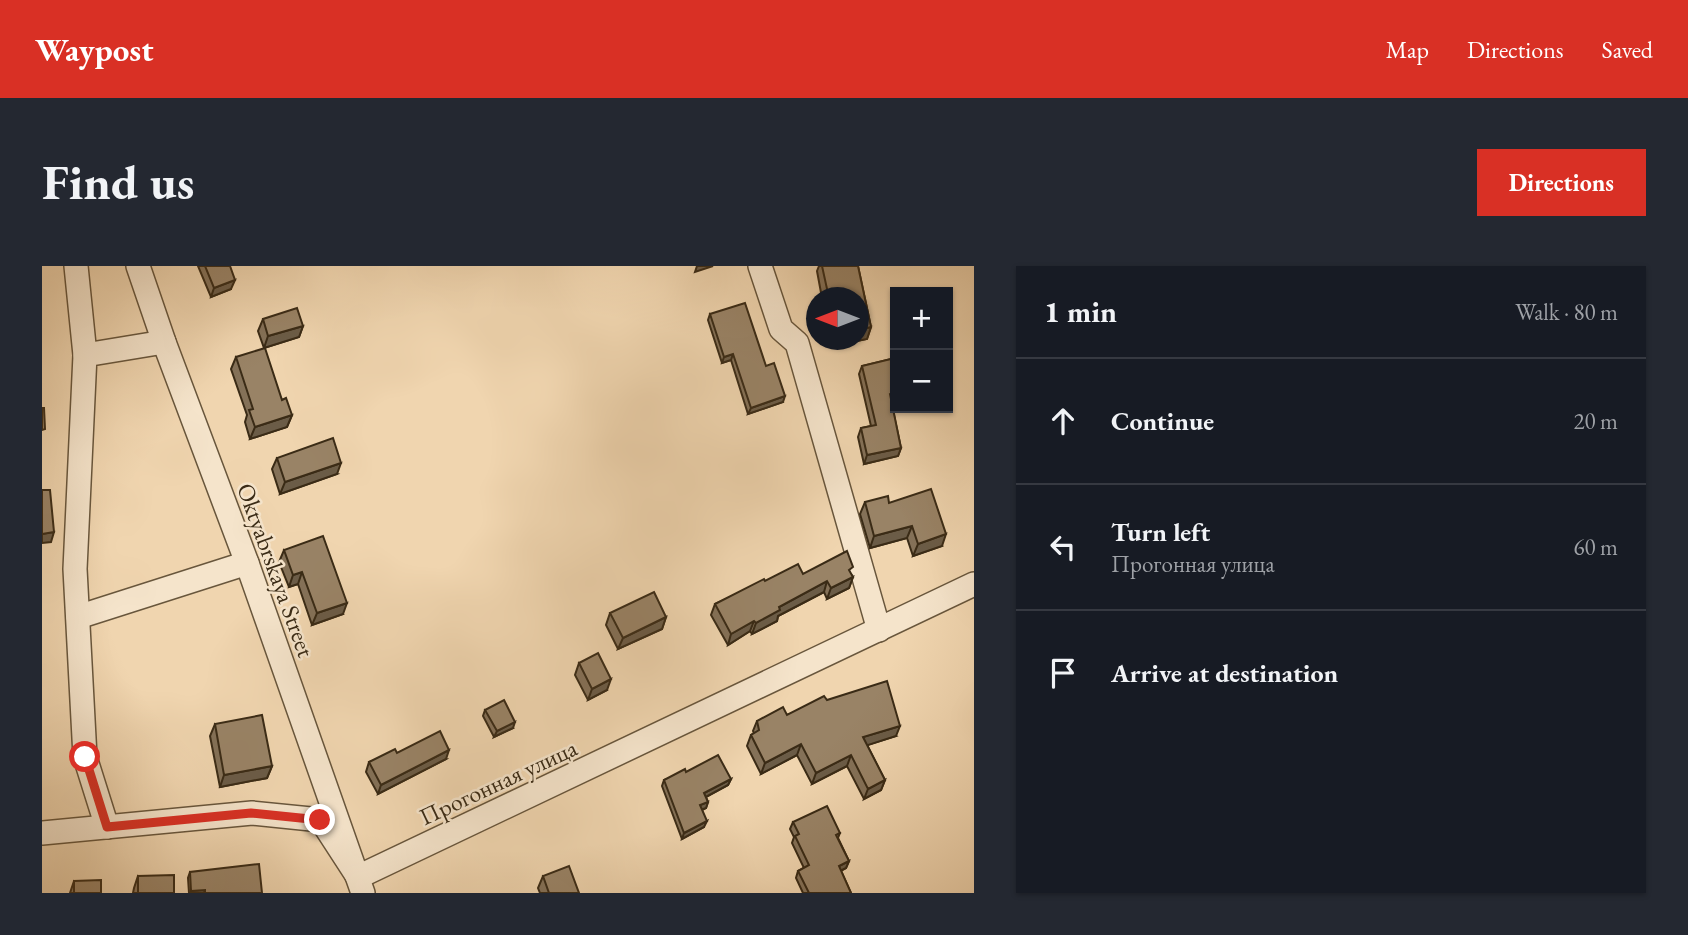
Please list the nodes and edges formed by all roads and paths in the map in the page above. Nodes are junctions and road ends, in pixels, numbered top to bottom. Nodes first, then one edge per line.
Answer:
1 (76, 266) edge
2 (138, 266) edge
3 (760, 266) edge
4 (164, 342) junction
5 (85, 355) junction
6 (247, 563) junction
7 (974, 584) edge
8 (78, 617) junction
9 (879, 630) junction
10 (107, 827) junction
11 (42, 833) edge
12 (360, 885) edge

1 - 5 street
2 - 4 street, Oktyabrskaya Street
3 - 9 street
4 - 5 street
4 - 6 street, Oktyabrskaya Street
5 - 8 street
6 - 8 street
6 - 12 street, Oktyabrskaya Street
7 - 9 street, Прогонная улица
8 - 10 street
9 - 12 street, Прогонная улица
10 - 11 street
10 - 12 street

